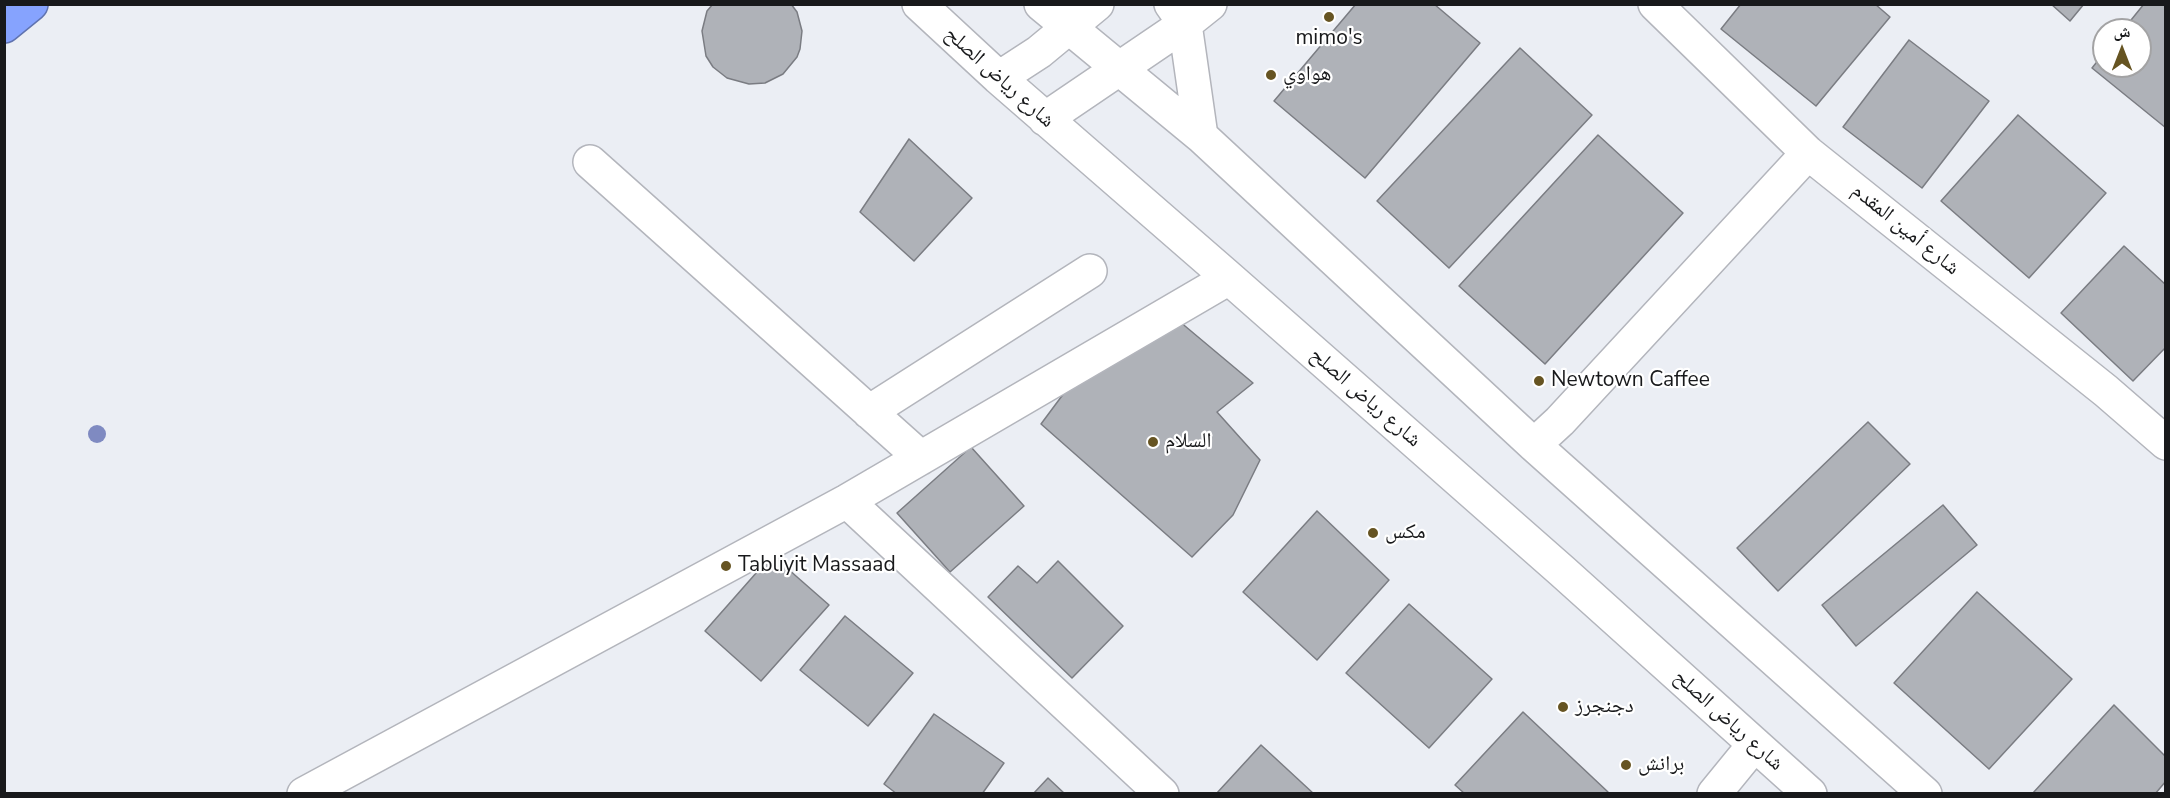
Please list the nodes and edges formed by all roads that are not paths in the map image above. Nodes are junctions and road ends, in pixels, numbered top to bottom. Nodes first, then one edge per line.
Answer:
1 (31, 4) edge
2 (918, 4) edge
3 (1041, 4) edge
4 (1097, 4) edge
5 (1655, 4) edge
6 (1189, 11) edge
7 (4, 26) edge
8 (1070, 27) junction
9 (1121, 68) junction
10 (999, 78) junction
11 (1045, 119) junction
12 (1201, 136) junction
13 (1808, 153) junction
14 (590, 162) dead end
15 (1090, 271) dead end
16 (1229, 278) junction
17 (868, 412) junction
18 (2166, 443) edge
19 (1534, 446) junction
20 (921, 458) junction
21 (847, 501) junction
22 (1755, 745) junction
23 (304, 794) edge
24 (1162, 794) edge
25 (1714, 794) edge
26 (1810, 794) edge
27 (1925, 794) edge

1 - 7 highway
2 - 10 street, شارع رياض الصلح
3 - 8 street
4 - 8 street
5 - 13 street, شارع أمين المقدم
6 - 9 street
6 - 12 street
8 - 9 street
8 - 10 street
9 - 11 street
9 - 12 street
10 - 11 street, شارع رياض الصلح
11 - 16 street, شارع رياض الصلح
12 - 19 street
13 - 18 street, شارع أمين المقدم
13 - 19 street
14 - 17 street
15 - 17 street
16 - 20 street
16 - 22 street, شارع رياض الصلح
17 - 20 street
19 - 27 street
20 - 21 street
21 - 23 street
21 - 24 street
22 - 25 street
22 - 26 street, شارع رياض الصلح

